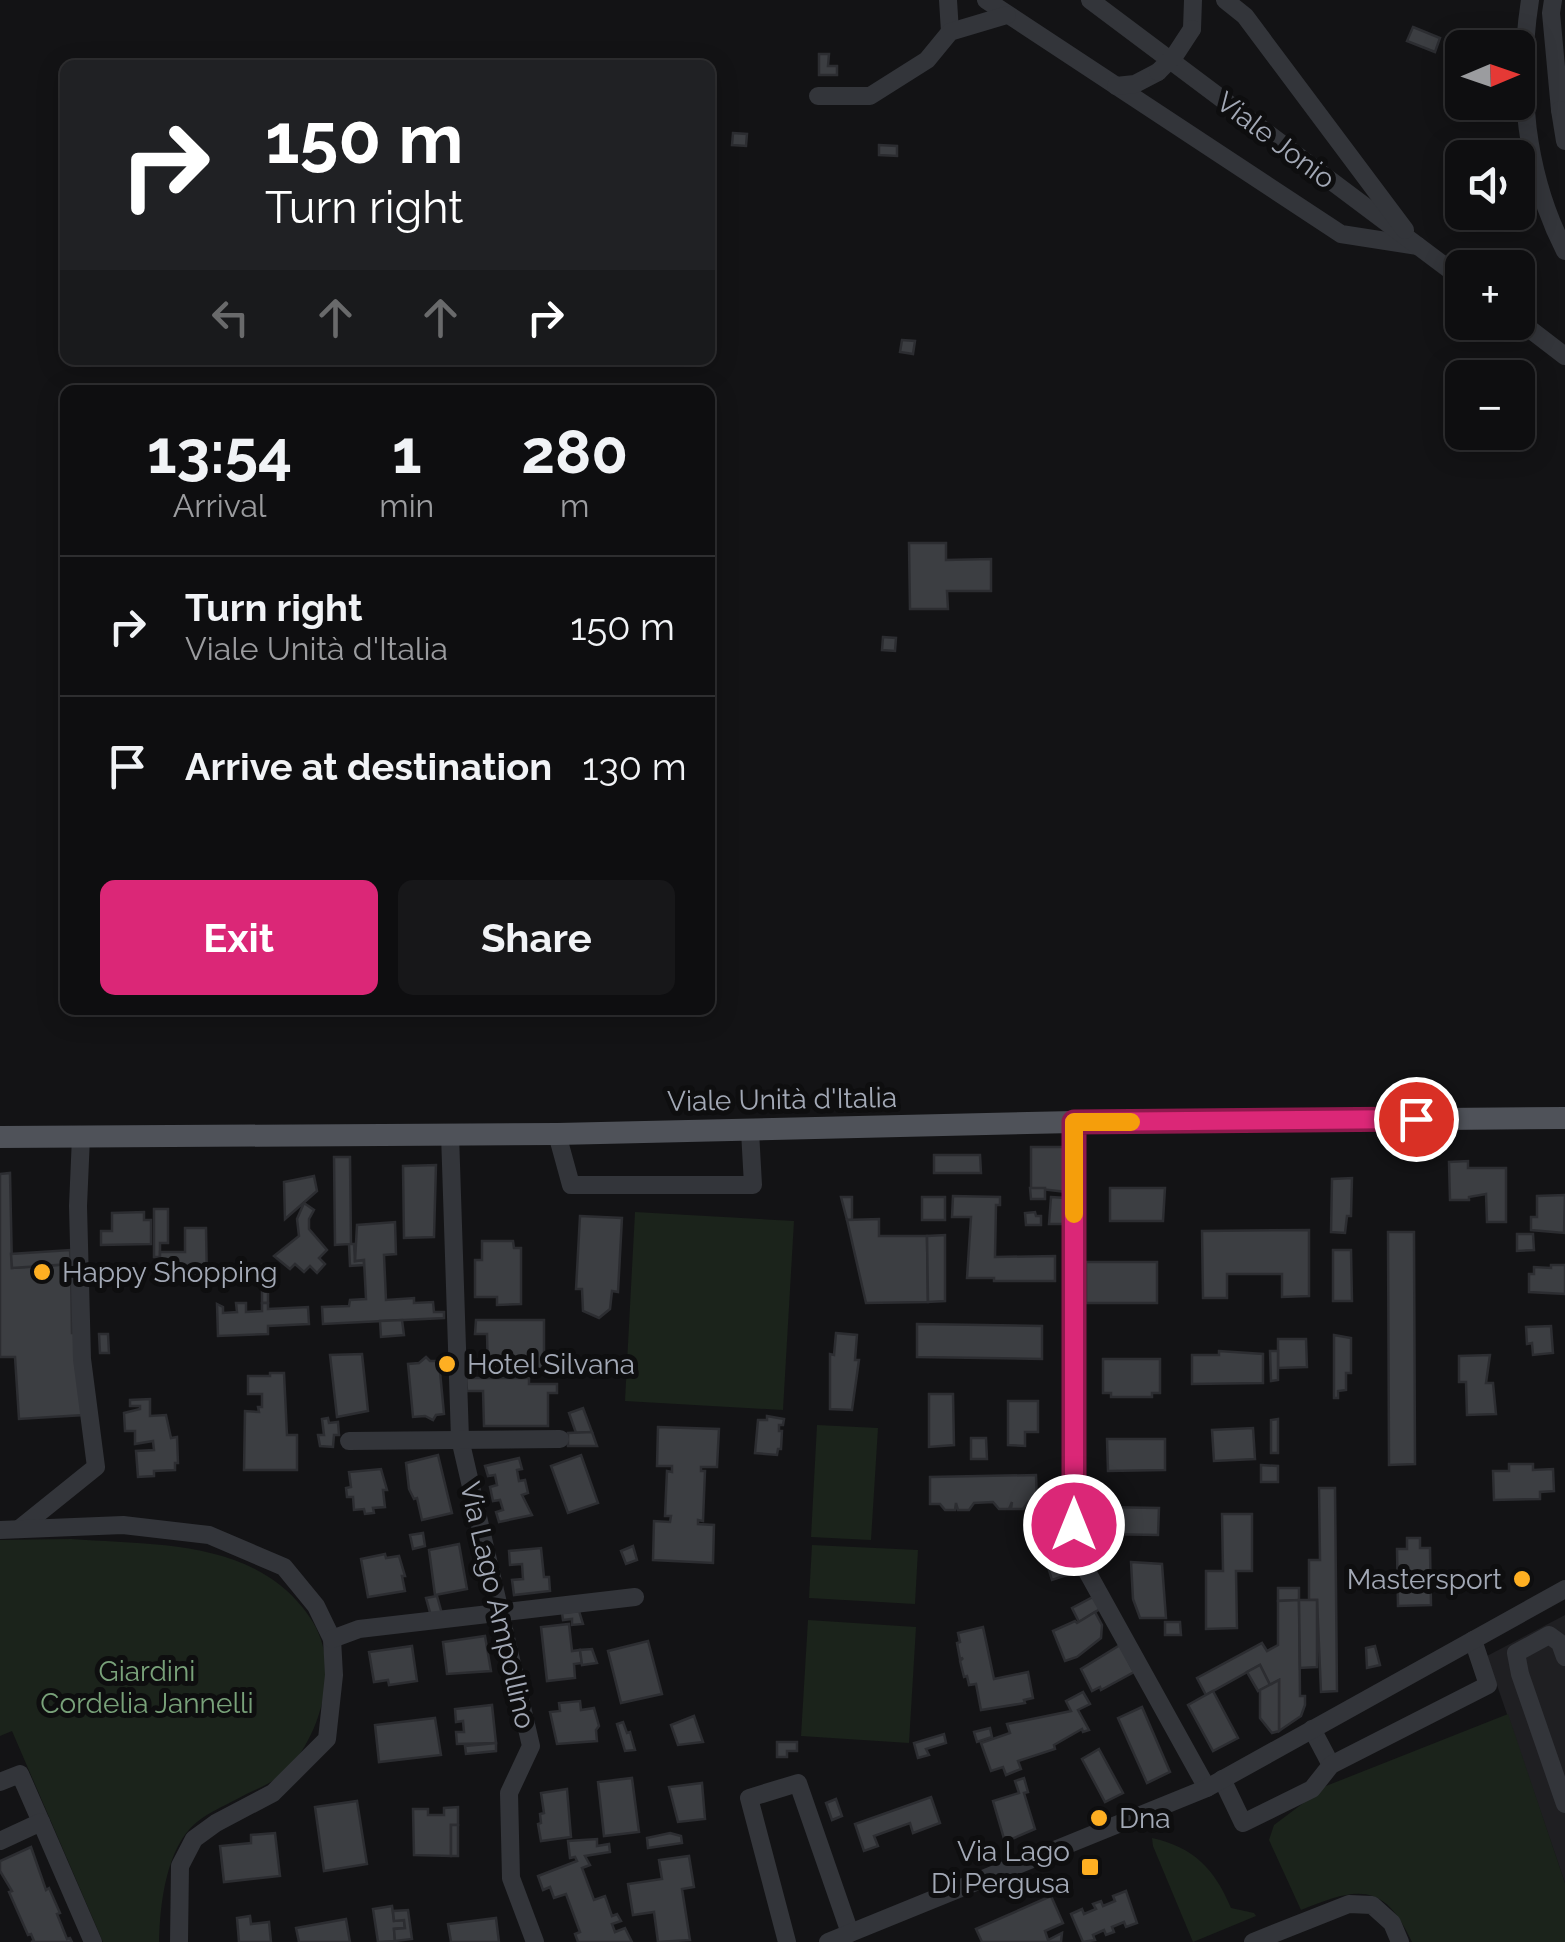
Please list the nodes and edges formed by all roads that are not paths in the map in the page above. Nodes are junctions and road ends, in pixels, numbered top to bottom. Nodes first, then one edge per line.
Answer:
1 (948, 0) edge
2 (986, 0) edge
3 (1090, 0) edge
4 (1193, 0) edge
5 (1225, 0) edge
6 (1530, 0) edge
7 (1552, 7) edge
8 (1008, 15) junction
9 (950, 32) junction
10 (1565, 85) edge
11 (1116, 86) junction
12 (818, 96) dead end
13 (1560, 110) junction
14 (1565, 141) edge
15 (1418, 246) junction
16 (1565, 251) edge
17 (1445, 266) edge
18 (1535, 333) edge
19 (1565, 356) edge
20 (1565, 1118) edge
21 (1074, 1122) junction
22 (750, 1130) junction
23 (450, 1134) junction
24 (557, 1134) junction
25 (0, 1137) edge
26 (81, 1137) junction
27 (460, 1439) junction
28 (560, 1440) dead end
29 (349, 1441) dead end
30 (8, 1533) edge
31 (1565, 1589) edge
32 (634, 1597) dead end
33 (500, 1612) junction
34 (332, 1639) junction
35 (1473, 1640) junction
36 (1565, 1657) edge
37 (1312, 1729) junction
38 (1331, 1766) junction
39 (0, 1782) edge
40 (1214, 1784) junction
41 (1565, 1804) edge
42 (41, 1822) junction
43 (0, 1841) edge
44 (850, 1933) junction
45 (93, 1942) edge
46 (179, 1942) edge
47 (536, 1942) edge
48 (787, 1942) edge
49 (828, 1942) edge
50 (1253, 1942) edge
51 (1400, 1942) edge

1 - 9 street
2 - 8 street
3 - 15 street, Viale Jonio
4 - 11 street, bridge
5 - 15 street
6 - 16 street
7 - 13 street
8 - 9 street
8 - 11 street
9 - 12 street
10 - 13 street
11 - 15 street
13 - 14 street
15 - 17 street, Viale Jonio
18 - 19 street
20 - 21 main road, Viale Unità d'Italia
21 - 22 main road, Viale Unità d'Italia
21 - 40 street
22 - 24 main road, Viale Unità d'Italia
22 - 24 street
23 - 24 main road, Viale Unità d'Italia
23 - 26 main road, Viale Unità d'Italia
23 - 27 street, Via Lago Ampollino
25 - 26 main road, Viale Unità d'Italia
26 - 30 street
27 - 28 street, Via Lago Ampollino
27 - 29 street, Via Lago Ampollino
27 - 33 street, Via Lago Ampollino
30 - 34 street
31 - 35 street
32 - 33 street
33 - 34 street
33 - 47 street, Via Lago Ampollino
34 - 46 street
35 - 37 street
35 - 38 street
36 - 41 street
37 - 38 street
37 - 40 street
38 - 40 street
39 - 42 street
40 - 44 street
42 - 43 street
42 - 45 street
44 - 48 street
44 - 49 street
50 - 51 street

